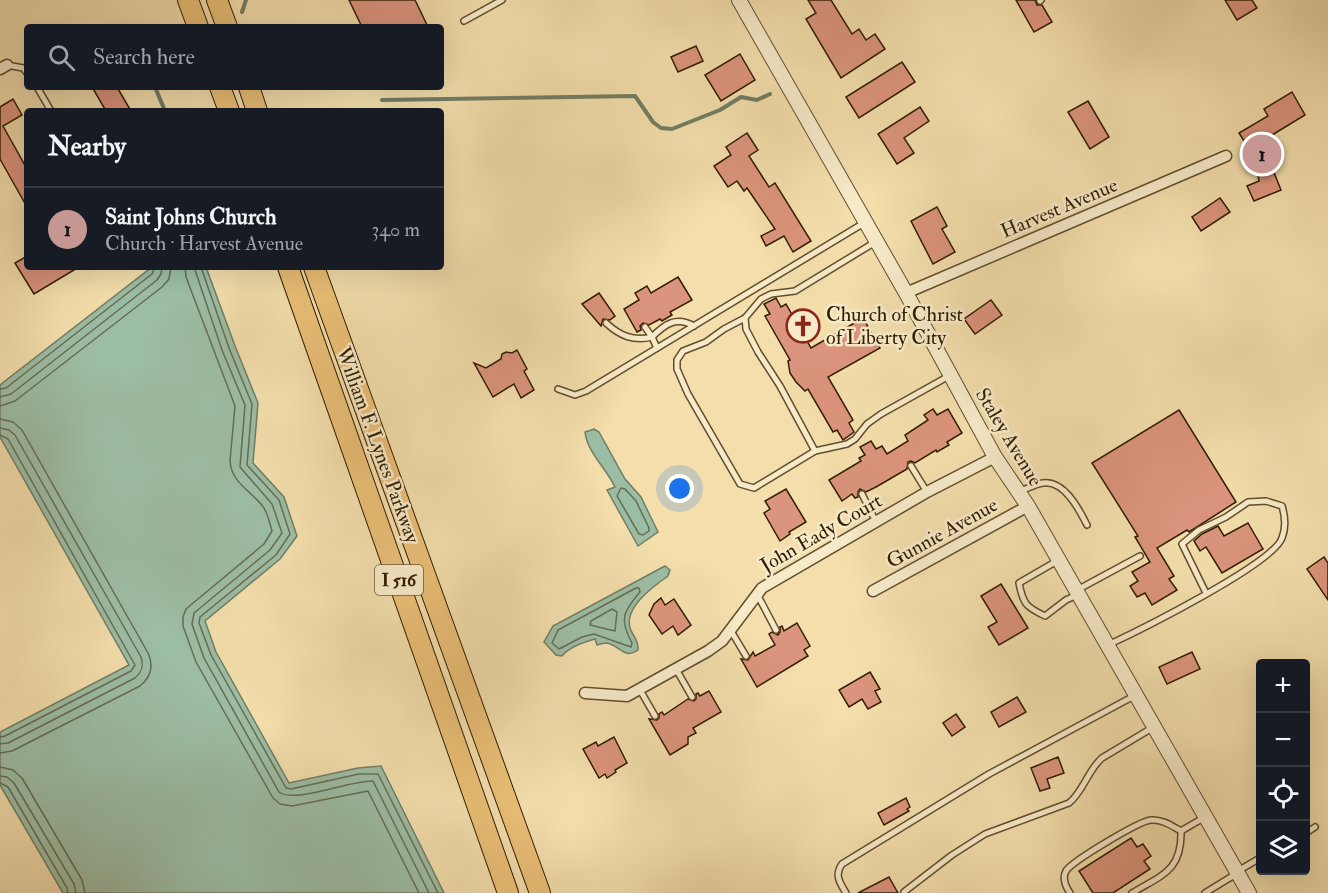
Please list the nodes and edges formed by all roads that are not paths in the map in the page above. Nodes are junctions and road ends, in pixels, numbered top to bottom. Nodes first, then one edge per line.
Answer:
1 (188, 0) edge
2 (217, 0) edge
3 (502, 0) edge
4 (739, 0) edge
5 (464, 21) dead end
6 (197, 24) edge
7 (226, 24) edge
8 (4, 67) edge
9 (24, 70) edge
10 (39, 90) edge
11 (221, 90) edge
12 (250, 90) edge
13 (49, 108) edge
14 (229, 108) edge
15 (256, 108) edge
16 (1226, 156) dead end
17 (866, 222) junction
18 (877, 241) junction
19 (289, 270) edge
20 (315, 270) edge
21 (906, 293) junction
22 (745, 318) junction
23 (606, 323) dead end
24 (694, 326) junction
25 (645, 327) dead end
26 (652, 337) junction
27 (657, 348) junction
28 (951, 375) junction
29 (558, 389) dead end
30 (815, 451) junction
31 (995, 457) junction
32 (911, 466) dead end
33 (927, 492) junction
34 (1018, 492) junction
35 (862, 494) dead end
36 (1028, 506) junction
37 (877, 523) junction
38 (1087, 525) dead end
39 (1140, 556) dead end
40 (1058, 560) junction
41 (873, 591) dead end
42 (1077, 592) junction
43 (1206, 593) junction
44 (757, 594) junction
45 (730, 629) junction
46 (776, 630) dead end
47 (1107, 645) junction
48 (746, 656) dead end
49 (676, 669) junction
50 (640, 690) junction
51 (585, 693) dead end
52 (1135, 696) junction
53 (692, 697) dead end
54 (655, 716) dead end
55 (1154, 728) junction
56 (1205, 817) junction
57 (1315, 827) dead end
58 (1310, 830) edge
59 (1181, 831) junction
60 (1256, 860) edge
61 (1237, 872) junction
62 (904, 892) edge
63 (508, 893) edge
64 (540, 893) edge
65 (846, 893) edge
66 (1070, 893) edge
67 (1132, 893) edge
68 (1205, 893) edge
69 (1249, 893) edge

1 - 6 highway
2 - 7 highway
3 - 5 lane
4 - 17 street, Staley Avenue
8 - 9 lane
10 - 13 lane
11 - 14 highway
12 - 15 highway
16 - 21 street, Harvest Avenue
17 - 18 street, Staley Avenue
17 - 24 lane
18 - 21 street, Staley Avenue
18 - 22 lane
19 - 63 highway, William F. Lynes Parkway / I 516
20 - 64 highway, William F. Lynes Parkway / I 516
21 - 28 street, Staley Avenue
22 - 30 lane
22 - 30 lane
23 - 26 lane
24 - 26 lane
24 - 27 lane
25 - 26 lane
26 - 27 lane
27 - 29 lane
28 - 30 lane
28 - 31 street, Staley Avenue
31 - 33 street, John Eady Court
31 - 34 street, Staley Avenue
32 - 33 lane
33 - 37 street, John Eady Court
34 - 36 street, Staley Avenue
34 - 38 lane
35 - 37 lane
36 - 40 street, Staley Avenue
36 - 41 street, Gunnie Avenue
37 - 44 street, John Eady Court
39 - 42 lane
40 - 42 street, Staley Avenue
40 - 42 lane
42 - 47 street, Staley Avenue
43 - 43 lane
43 - 47 lane
44 - 45 street, John Eady Court
44 - 46 lane
45 - 48 lane
45 - 49 street, John Eady Court
47 - 52 street, Staley Avenue
49 - 50 street, John Eady Court
49 - 53 lane
50 - 51 street, John Eady Court
50 - 54 lane
52 - 55 street, Staley Avenue
52 - 65 lane
55 - 56 street, Staley Avenue
55 - 62 lane
56 - 59 lane
56 - 61 street, Staley Avenue
57 - 58 lane
59 - 66 lane
59 - 67 lane
60 - 61 lane
61 - 68 lane
61 - 69 street, Staley Avenue

